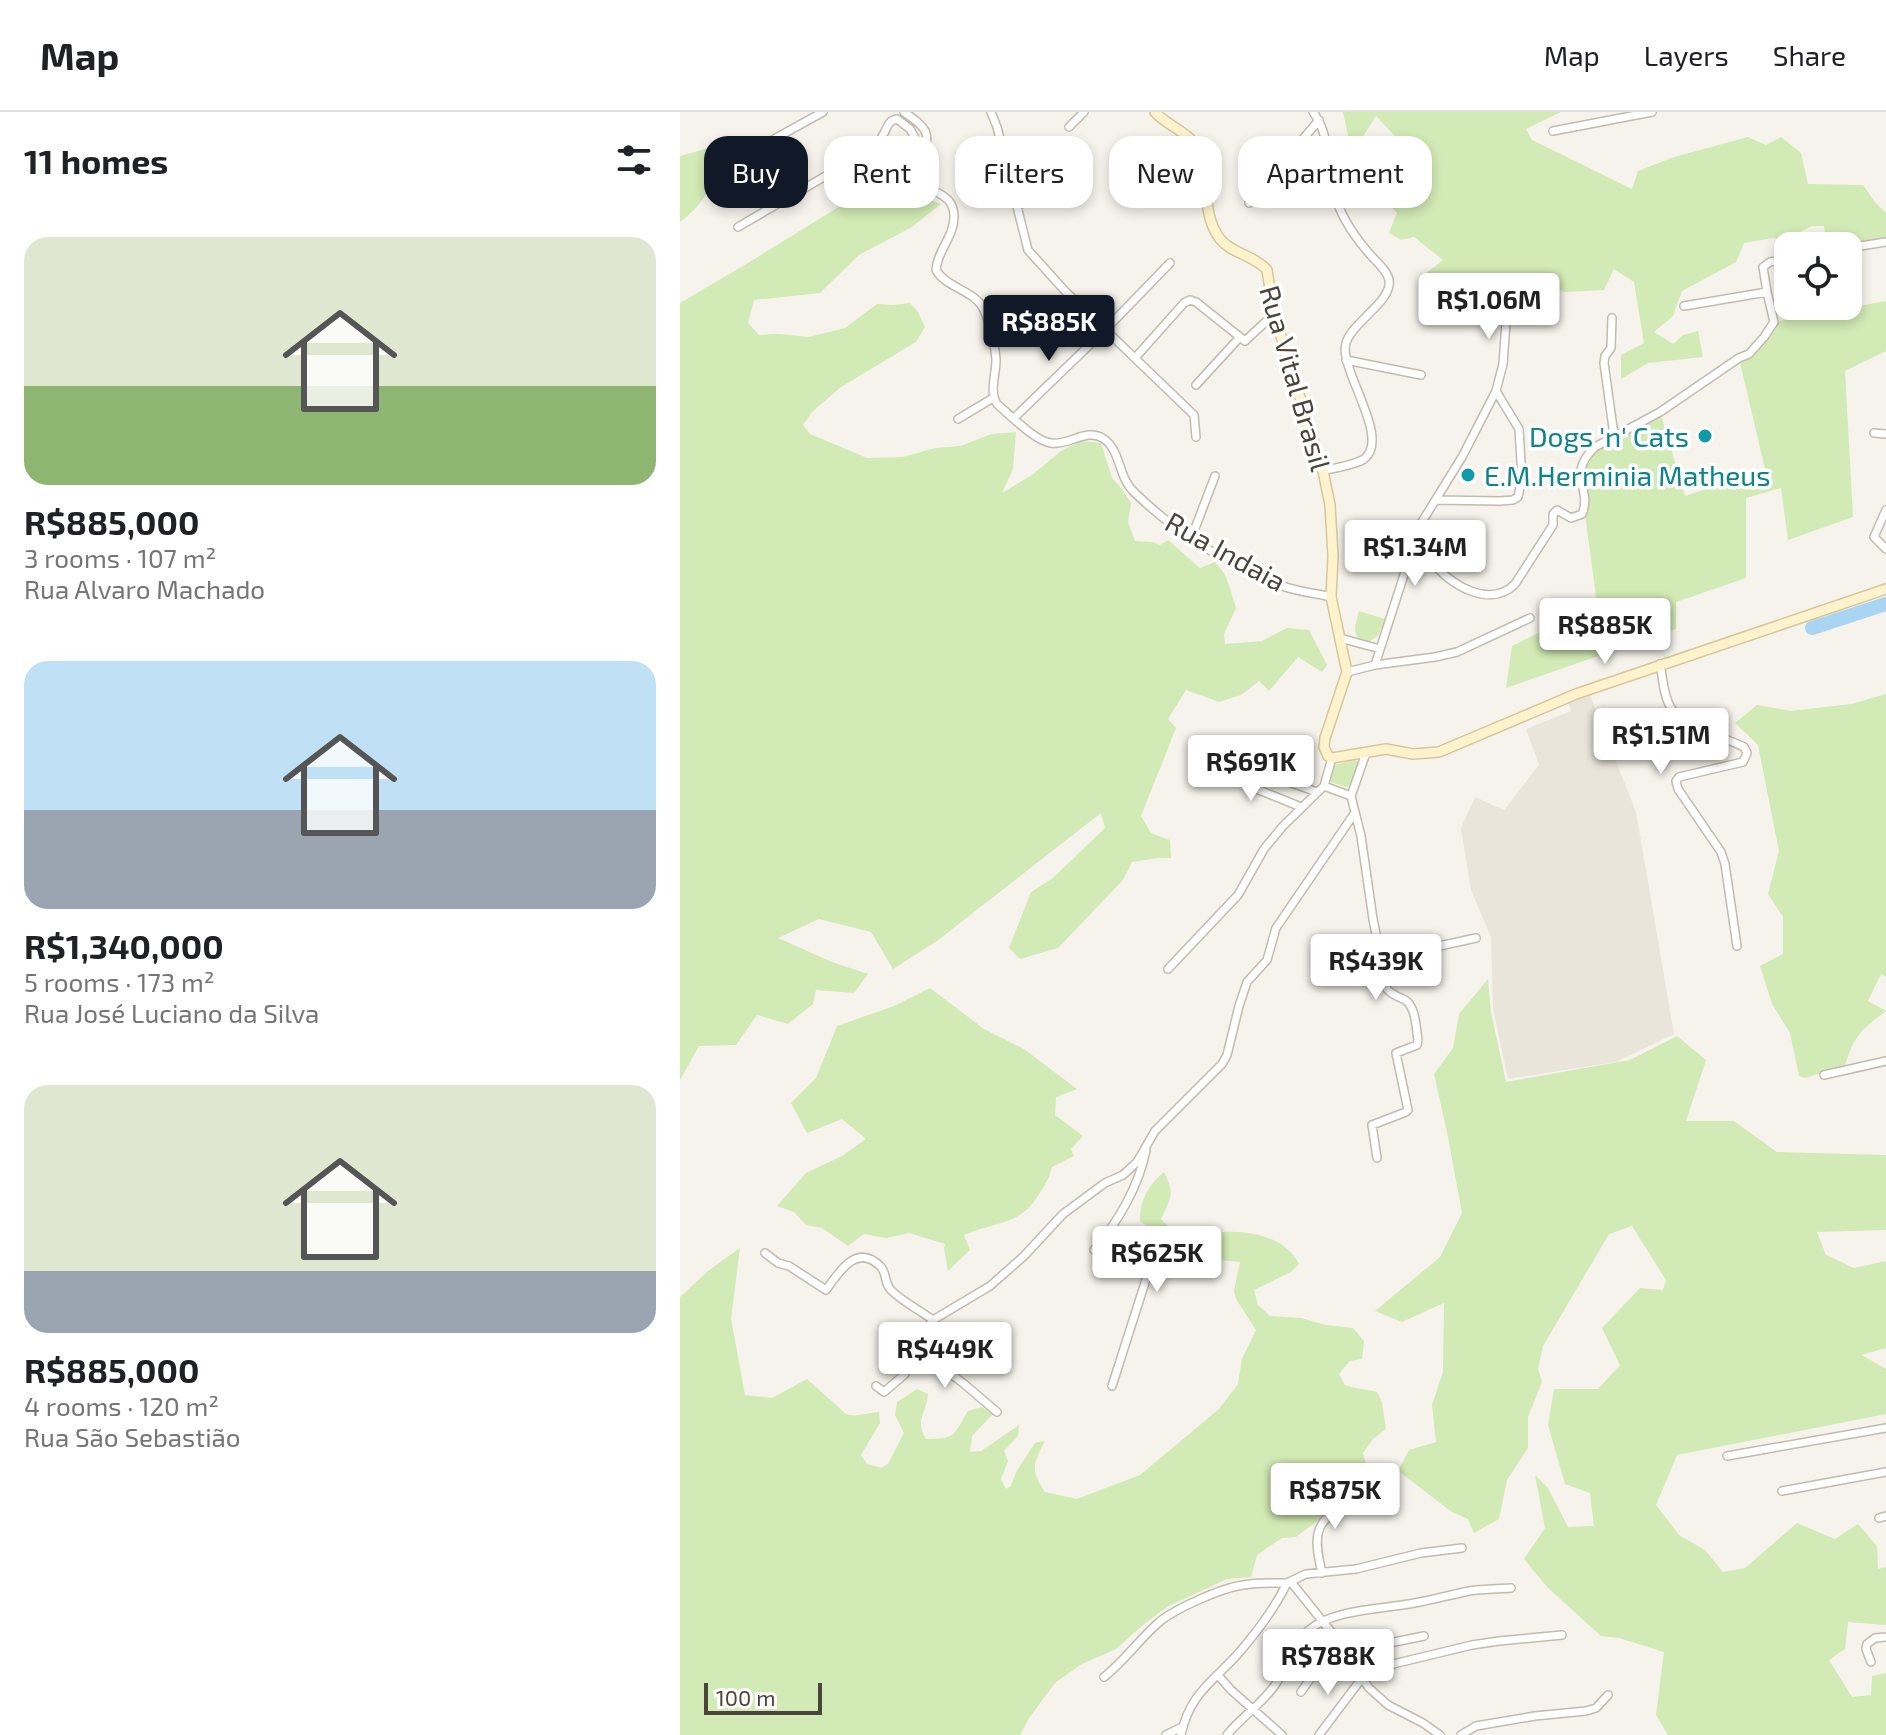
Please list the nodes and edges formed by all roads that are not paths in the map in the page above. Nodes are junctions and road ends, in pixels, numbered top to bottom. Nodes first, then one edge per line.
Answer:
1 (823, 112) edge
2 (904, 112) edge
3 (991, 112) edge
4 (1084, 112) edge
5 (1155, 112) edge
6 (1313, 112) edge
7 (1652, 112) edge
8 (1319, 120) junction
9 (1069, 127) dead end
10 (1553, 131) dead end
11 (780, 136) edge
12 (882, 136) edge
13 (914, 136) edge
14 (927, 136) edge
15 (999, 136) edge
16 (1306, 136) edge
17 (824, 177) edge
18 (939, 193) edge
19 (1018, 208) edge
20 (738, 227) dead end
21 (1886, 242) edge
22 (1862, 246) edge
23 (1774, 261) edge
24 (1170, 263) dead end
25 (1767, 292) junction
26 (1508, 296) dead end
27 (1684, 306) dead end
28 (1274, 314) junction
29 (1612, 318) dead end
30 (1106, 329) junction
31 (1242, 339) junction
32 (1135, 358) junction
33 (1346, 360) junction
34 (1421, 375) dead end
35 (1196, 385) dead end
36 (1496, 391) junction
37 (993, 398) junction
38 (1014, 418) junction
39 (958, 419) dead end
40 (1874, 433) dead end
41 (1886, 434) edge
42 (1614, 435) junction
43 (1196, 437) dead end
44 (1323, 471) junction
45 (1215, 476) dead end
46 (1436, 500) junction
47 (1886, 510) edge
48 (1417, 533) junction
49 (1191, 539) junction
50 (1886, 549) edge
51 (1886, 589) edge
52 (1331, 597) junction
53 (1530, 618) dead end
54 (1340, 638) junction
55 (1380, 649) junction
56 (1660, 664) junction
57 (1375, 665) junction
58 (1347, 672) junction
59 (1210, 748) dead end
60 (1366, 753) junction
61 (1332, 758) junction
62 (1215, 768) dead end
63 (1320, 789) junction
64 (1351, 796) junction
65 (1301, 807) junction
66 (1354, 814) junction
67 (1476, 938) dead end
68 (1737, 946) dead end
69 (1380, 959) junction
70 (1168, 969) dead end
71 (1886, 1061) edge
72 (1824, 1075) dead end
73 (1148, 1143) junction
74 (1377, 1158) dead end
75 (1108, 1233) junction
76 (1094, 1250) dead end
77 (765, 1253) dead end
78 (933, 1320) junction
79 (915, 1344) junction
80 (876, 1386) dead end
81 (1112, 1386) dead end
82 (997, 1412) dead end
83 (1886, 1428) edge
84 (1727, 1456) dead end
85 (1886, 1472) edge
86 (1782, 1491) dead end
87 (1356, 1494) dead end
88 (1462, 1548) dead end
89 (1322, 1573) junction
90 (1289, 1582) junction
91 (1511, 1588) dead end
92 (1322, 1622) junction
93 (1562, 1635) dead end
94 (1424, 1636) dead end
95 (1886, 1637) edge
96 (1339, 1643) junction
97 (1345, 1652) junction
98 (1871, 1662) dead end
99 (1218, 1675) junction
100 (1361, 1676) junction
101 (1104, 1677) dead end
102 (1301, 1692) dead end
103 (1608, 1695) dead end
104 (1253, 1710) junction
105 (1182, 1731) edge
106 (1166, 1735) edge
107 (1227, 1735) edge
108 (1282, 1735) edge
109 (1319, 1735) edge
110 (1440, 1735) edge
111 (1461, 1735) edge

1 - 11 street
2 - 14 street
3 - 15 street
4 - 9 street
5 - 28 street, Rua Vital Brasil
6 - 8 street
7 - 10 street
8 - 16 street
8 - 33 street
12 - 13 street
17 - 20 street
18 - 37 street
19 - 30 street
21 - 22 street
23 - 25 street
24 - 30 street
25 - 27 street
25 - 42 street
26 - 36 street
28 - 31 street
28 - 44 street, Rua Vital Brasil
29 - 42 street
30 - 32 street
30 - 38 street
31 - 32 street
31 - 35 street
32 - 43 street
33 - 34 street
33 - 44 street
36 - 46 street
36 - 46 street
37 - 38 street, Rua Indaia
37 - 39 street
38 - 49 street, Rua Indaia
40 - 41 street
42 - 48 street
44 - 52 street, Rua Vital Brasil
45 - 49 street
46 - 48 street
47 - 50 street
48 - 55 street
49 - 52 street, Rua Indaia
51 - 56 street
52 - 54 street, Rua Vital Brasil
53 - 57 street
54 - 55 street
54 - 58 street, Rua Vital Brasil
55 - 57 street
56 - 60 street
56 - 68 street
57 - 58 street
58 - 61 street
59 - 63 street
60 - 61 street
60 - 64 street
61 - 63 street
62 - 65 street
63 - 64 street
63 - 65 street
64 - 66 street
65 - 70 street
66 - 69 street
66 - 73 street
67 - 69 street
69 - 74 street
71 - 72 street
73 - 75 street
73 - 78 street
75 - 76 street
75 - 81 street
77 - 78 street
78 - 79 street
79 - 80 street
79 - 82 street
83 - 84 street
85 - 86 street
87 - 89 street
88 - 89 street
89 - 90 street
90 - 92 street
90 - 99 street
90 - 101 street
91 - 92 street
92 - 96 street
92 - 104 street
93 - 100 street
94 - 97 street
95 - 98 street
96 - 97 street
96 - 102 street
97 - 100 street
99 - 104 street
99 - 105 street
100 - 109 street
100 - 110 street
103 - 111 street
104 - 107 street
104 - 108 street
105 - 106 street

